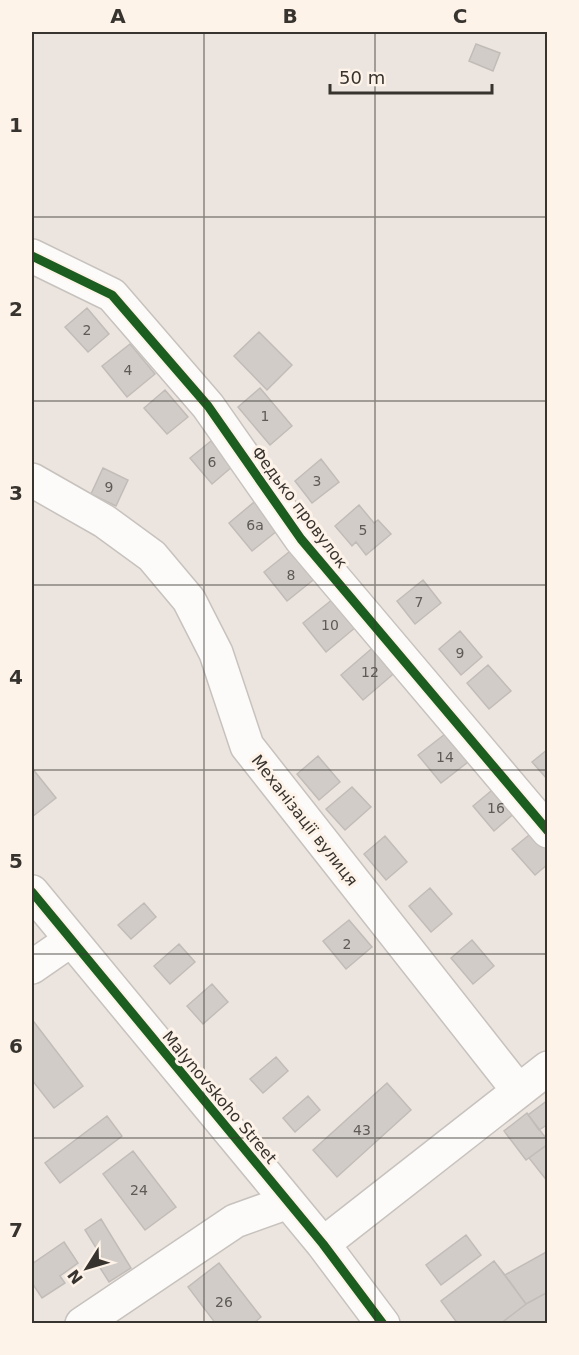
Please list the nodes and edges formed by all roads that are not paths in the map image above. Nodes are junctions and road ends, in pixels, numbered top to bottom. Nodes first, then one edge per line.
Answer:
1 (32, 256) edge
2 (32, 480) edge
3 (548, 831) edge
4 (32, 892) edge
5 (71, 940) junction
6 (32, 967) edge
7 (548, 1068) edge
8 (519, 1090) junction
9 (288, 1202) junction
10 (323, 1244) junction
11 (82, 1323) edge
12 (383, 1323) edge

1 - 3 street, Федько провулок
2 - 8 street, Механізації вулиця
4 - 5 street, Malynovskoho Street
5 - 6 street
5 - 9 street, Malynovskoho Street
7 - 8 street
8 - 10 street
9 - 10 street, Malynovskoho Street
9 - 11 street
10 - 12 street, Malynovskoho Street

